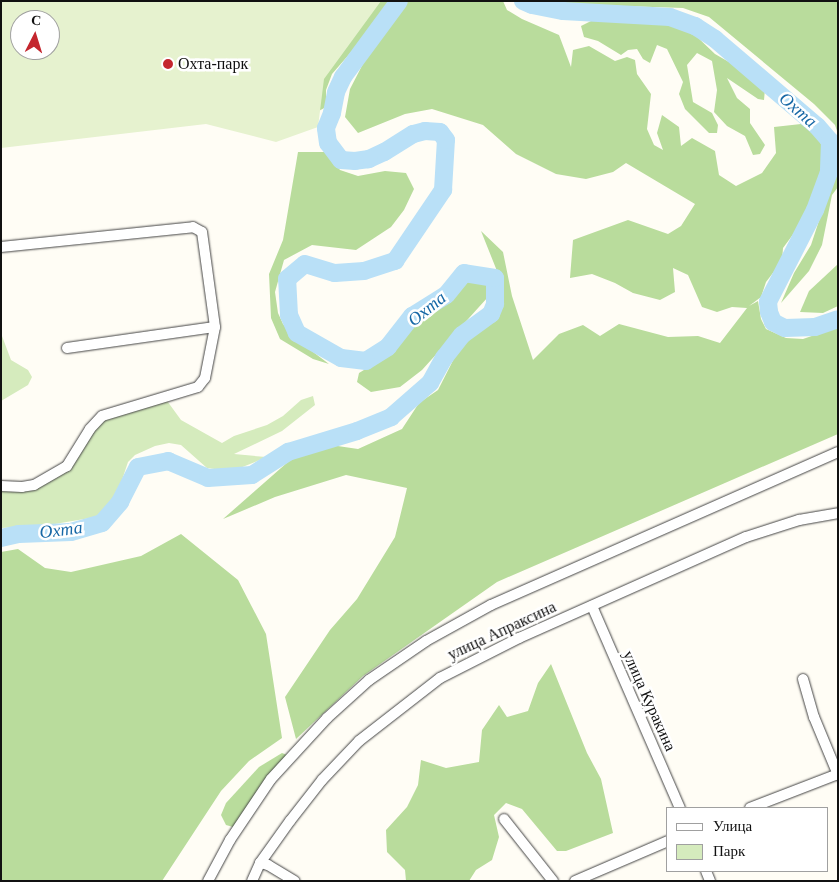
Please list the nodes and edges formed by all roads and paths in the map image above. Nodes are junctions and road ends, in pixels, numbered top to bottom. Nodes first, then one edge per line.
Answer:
1 (1, 247) edge
2 (215, 328) junction
3 (67, 348) dead end
4 (838, 452) edge
5 (1, 486) edge
6 (838, 513) edge
7 (592, 606) junction
8 (803, 679) dead end
9 (838, 774) edge
10 (680, 807) edge
11 (753, 807) edge
12 (504, 819) dead end
13 (666, 842) edge
14 (260, 863) junction
15 (208, 881) edge
16 (252, 881) edge
17 (295, 881) edge
18 (553, 881) edge
19 (575, 881) edge

1 - 2 street
2 - 3 street
2 - 5 street
4 - 15 street
6 - 7 street, улица Апраксина
7 - 10 street, улица Куракина
7 - 14 street, улица Апраксина
8 - 9 street
9 - 11 street
12 - 18 street
13 - 19 street
14 - 16 street, улица Апраксина
14 - 17 street

